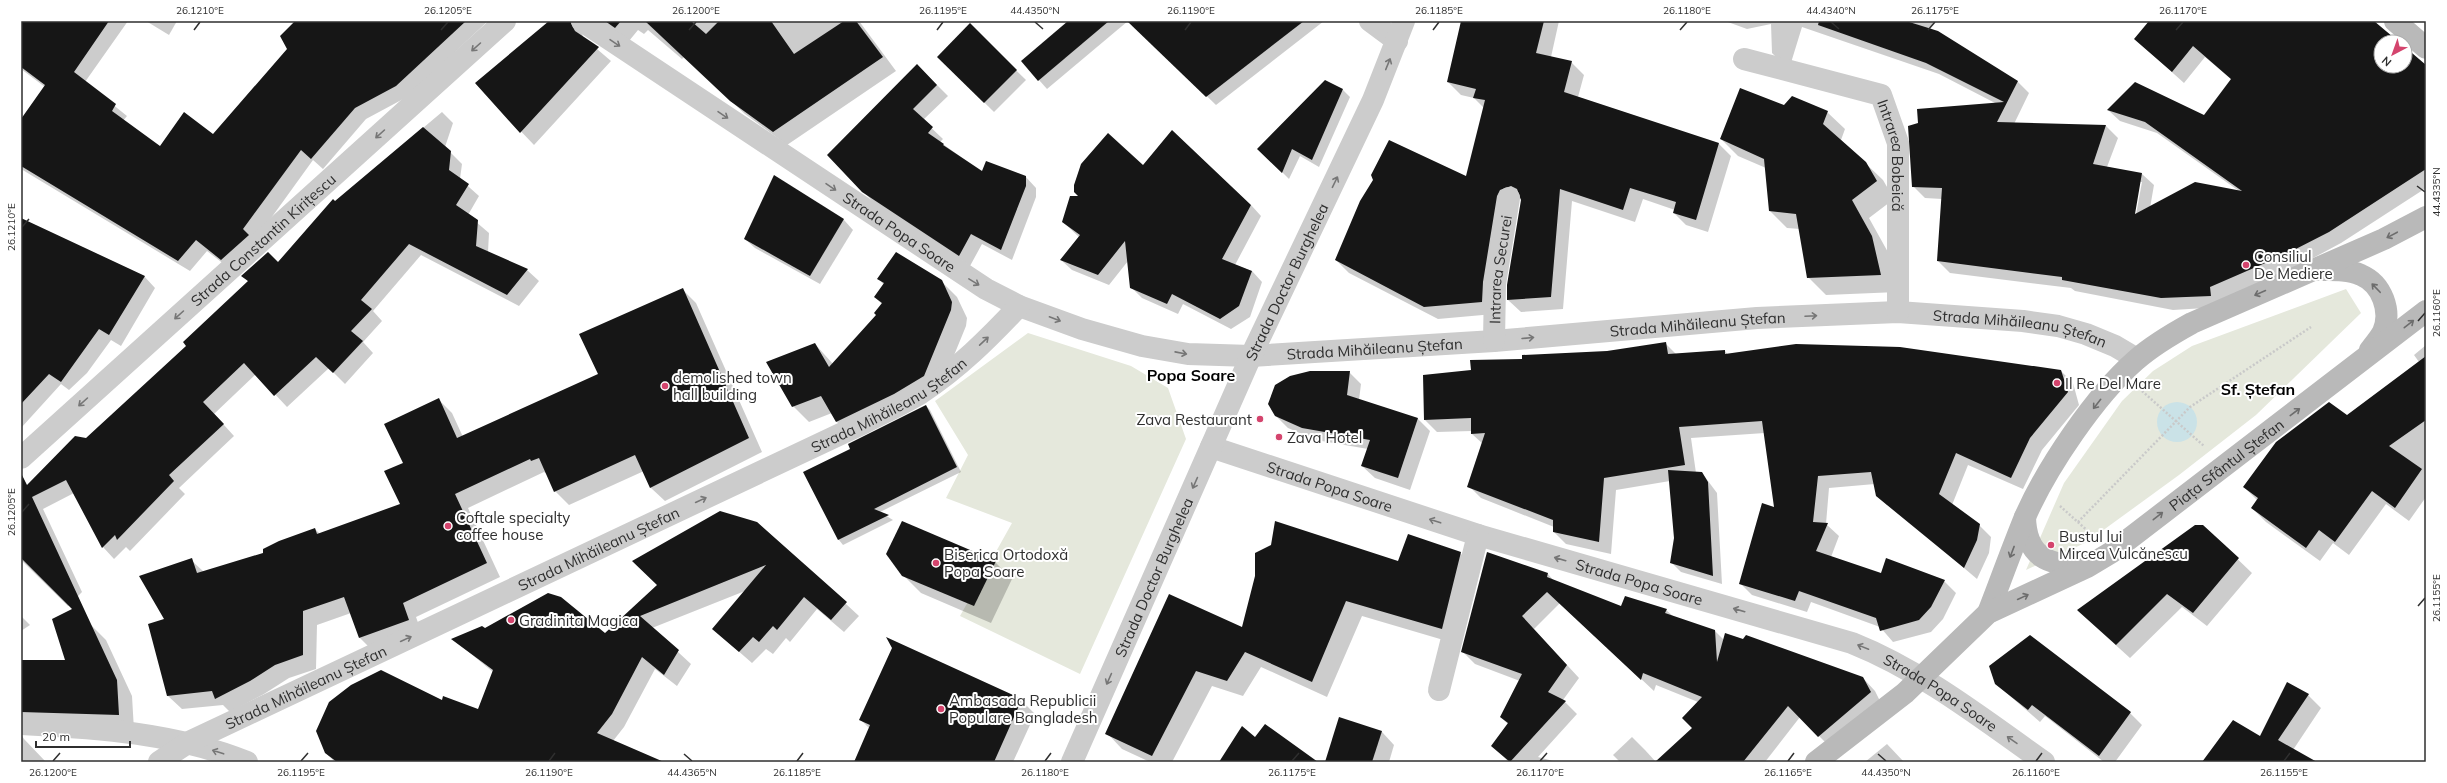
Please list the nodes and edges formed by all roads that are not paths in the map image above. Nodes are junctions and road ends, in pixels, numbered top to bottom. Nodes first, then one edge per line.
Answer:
1 (505, 21) edge
2 (582, 21) edge
3 (1370, 21) edge
4 (1404, 21) edge
5 (2395, 21) edge
6 (1397, 41) junction
7 (2426, 48) edge
8 (1744, 59) dead end
9 (1509, 198) dead end
10 (2426, 217) edge
11 (2315, 270) junction
12 (1019, 306) junction
13 (2426, 311) edge
14 (1898, 312) junction
15 (1494, 341) junction
16 (1251, 356) junction
17 (2364, 359) junction
18 (2130, 366) junction
19 (1211, 447) junction
20 (21, 458) edge
21 (2026, 517) junction
22 (1478, 535) junction
23 (2087, 566) junction
24 (1988, 614) junction
25 (1922, 679) junction
26 (1439, 690) dead end
27 (21, 724) edge
28 (189, 742) junction
29 (159, 762) edge
30 (247, 762) edge
31 (1072, 762) edge
32 (1816, 762) edge
33 (2044, 762) edge

1 -> 20 street, Strada Constantin Kirițescu
2 -> 12 street, Strada Popa Soare
3 - 6 street
4 - 6 street, Strada Doctor Burghelea
5 - 7 street
16 -> 6 street, Strada Doctor Burghelea
8 - 14 street, Intrarea Bobeică
9 - 15 street, Intrarea Securei
10 -> 11 street, Piața Sfântul Ștefan
17 -> 11 street, Piața Sfântul Ștefan
11 -> 18 street, Piața Sfântul Ștefan
12 -> 16 street, Strada Popa Soare
28 -> 12 street, Strada Mihăileanu Ștefan
17 -> 13 street, Piața Sfântul Ștefan
15 -> 14 street, Strada Mihăileanu Ștefan
14 - 18 street, Strada Mihăileanu Ștefan
15 - 16 street, Strada Mihăileanu Ștefan
16 - 19 street, Strada Doctor Burghelea
23 -> 17 street, Piața Sfântul Ștefan
18 -> 21 street, Piața Sfântul Ștefan
22 -> 19 street, Strada Popa Soare
19 -> 31 street, Strada Doctor Burghelea
21 - 23 street, Piața Sfântul Ștefan
21 -> 24 street, Piața Sfântul Ștefan
25 -> 22 street, Strada Popa Soare
22 - 26 street
24 -> 23 street, Piața Sfântul Ștefan
24 - 25 street, Piața Sfântul Ștefan
25 - 32 street, Piața Sfântul Ștefan
33 -> 25 street, Strada Popa Soare
27 - 28 street
28 - 29 street, Strada Mihăileanu Ștefan
30 -> 28 street

